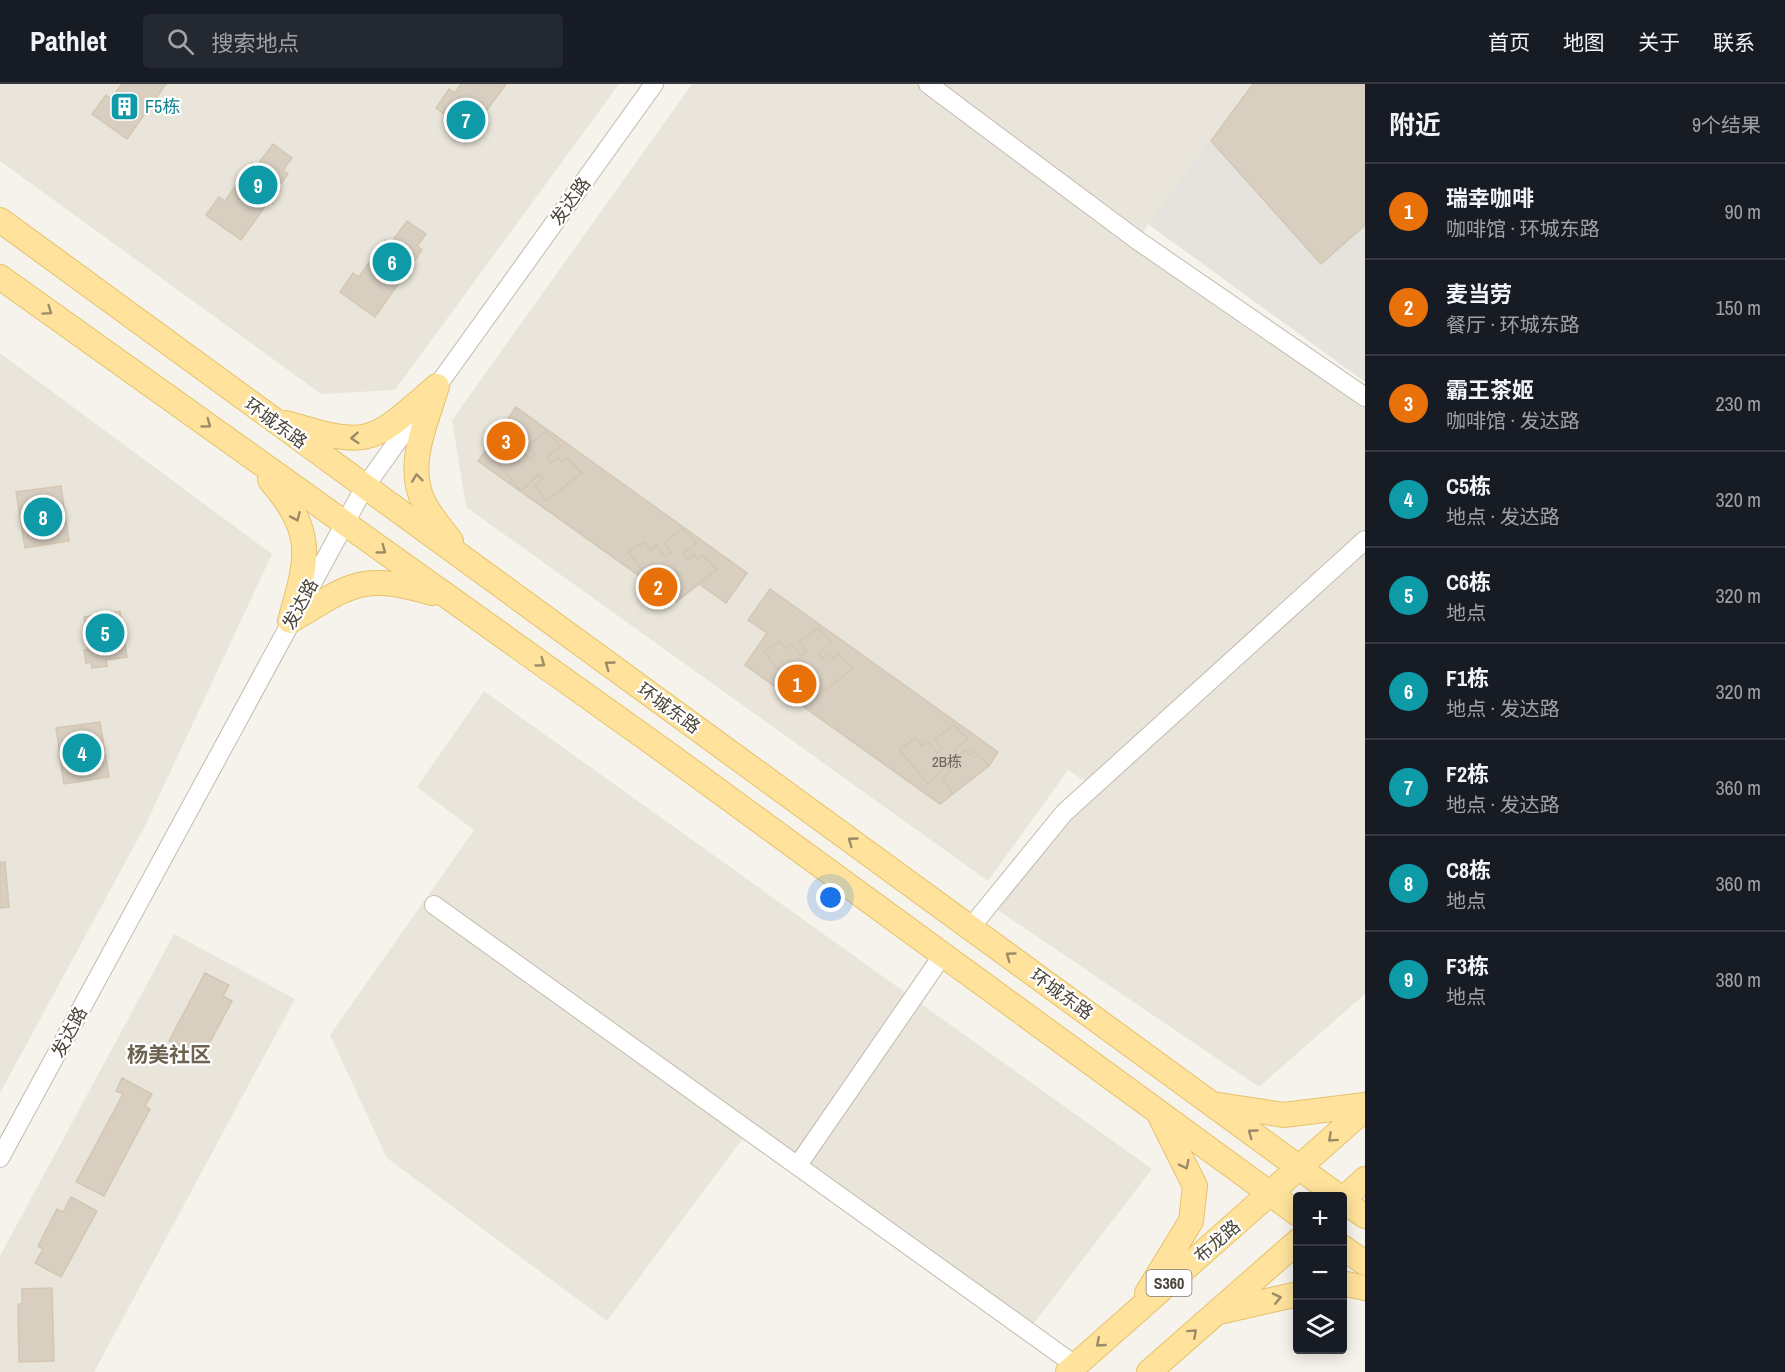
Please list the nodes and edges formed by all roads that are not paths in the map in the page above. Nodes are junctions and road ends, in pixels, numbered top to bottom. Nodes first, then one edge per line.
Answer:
1 (654, 84) edge
2 (928, 84) edge
3 (0, 220) edge
4 (0, 277) edge
5 (437, 386) junction
6 (1365, 397) edge
7 (270, 418) junction
8 (248, 454) junction
9 (364, 488) junction
10 (344, 522) junction
11 (1365, 540) edge
12 (468, 563) junction
13 (449, 597) junction
14 (290, 621) junction
15 (434, 905) dead end
16 (971, 927) junction
17 (942, 956) junction
18 (1214, 1104) junction
19 (1365, 1107) edge
20 (1158, 1113) junction
21 (0, 1158) edge
22 (798, 1165) junction
23 (1300, 1167) junction
24 (1365, 1179) edge
25 (1332, 1192) edge
26 (1270, 1194) junction
27 (1347, 1195) edge
28 (1347, 1203) edge
29 (1293, 1210) edge
30 (1365, 1216) edge
31 (1293, 1245) edge
32 (1347, 1250) edge
33 (1365, 1263) edge
34 (1347, 1284) edge
35 (1365, 1288) edge
36 (1293, 1295) edge
37 (1136, 1312) junction
38 (1216, 1313) junction
39 (1072, 1369) edge
40 (1149, 1372) edge

1 - 5 street, 发达路
2 - 6 street
3 - 7 main road, 环城东路
4 -> 8 main road
5 -> 7 main road
5 - 9 street, 发达路
12 -> 5 main road
7 - 9 main road, 环城东路
8 - 10 main road
8 -> 14 main road
9 - 10 street, 发达路
9 - 12 main road, 环城东路
10 -> 13 main road
10 - 14 street, 发达路
11 - 16 street
16 -> 12 main road, 环城东路
13 - 14 main road
13 -> 17 main road
14 - 21 street, 发达路
15 - 22 street
18 -> 16 main road, 环城东路
17 - 20 main road
17 - 22 street
18 - 19 main road
23 -> 18 main road, 环城东路
19 -> 23 main road, 布龙路 / S360
20 - 26 main road
20 -> 37 main road
22 - 39 street
23 - 25 main road, 环城东路
23 - 26 main road, 布龙路 / S360
24 - 27 main road
26 - 29 main road
26 - 37 main road, 布龙路 / S360
28 - 30 main road
31 - 38 main road
32 - 33 main road
34 - 35 main road
38 -> 36 main road
37 -> 39 main road, 布龙路 / S360
40 -> 38 main road

